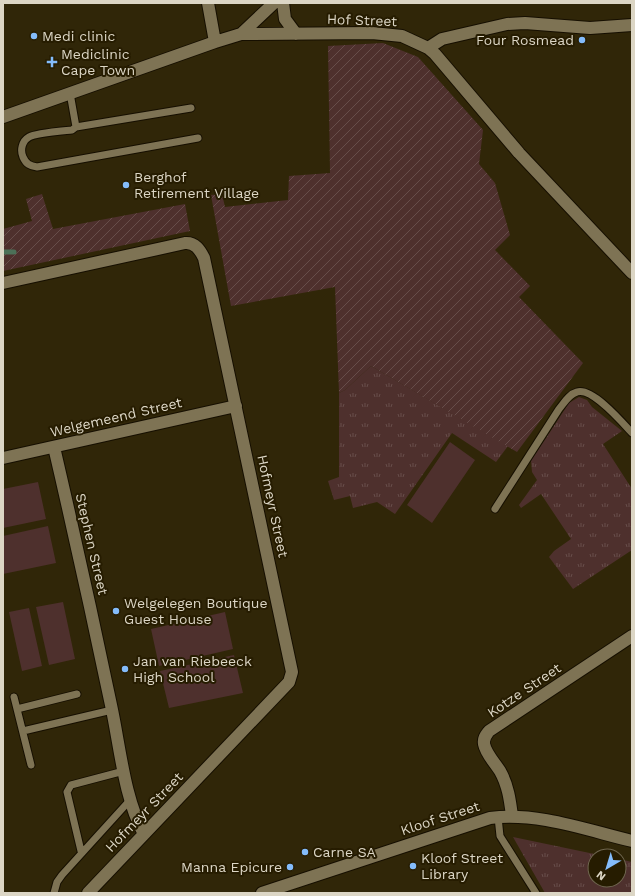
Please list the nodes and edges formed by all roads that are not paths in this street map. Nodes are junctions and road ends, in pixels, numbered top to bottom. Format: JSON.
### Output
{"nodes":[{"id":1,"x":208,"y":3,"type":"edge"},
{"id":2,"x":274,"y":3,"type":"edge"},
{"id":3,"x":283,"y":3,"type":"edge"},
{"id":4,"x":632,"y":24,"type":"edge"},
{"id":5,"x":241,"y":34,"type":"junction"},
{"id":6,"x":296,"y":34,"type":"junction"},
{"id":7,"x":215,"y":42,"type":"junction"},
{"id":8,"x":428,"y":48,"type":"junction"},
{"id":9,"x":70,"y":93,"type":"junction"},
{"id":10,"x":190,"y":108,"type":"dead end"},
{"id":11,"x":3,"y":117,"type":"edge"},
{"id":12,"x":76,"y":127,"type":"junction"},
{"id":13,"x":198,"y":138,"type":"dead end"},
{"id":14,"x":632,"y":273,"type":"edge"},
{"id":15,"x":3,"y":283,"type":"edge"},
{"id":16,"x":236,"y":406,"type":"junction"},
{"id":17,"x":632,"y":433,"type":"edge"},
{"id":18,"x":54,"y":447,"type":"junction"},
{"id":19,"x":3,"y":458,"type":"edge"},
{"id":20,"x":495,"y":509,"type":"dead end"},
{"id":21,"x":632,"y":636,"type":"edge"},
{"id":22,"x":78,"y":694,"type":"dead end"},
{"id":23,"x":14,"y":697,"type":"dead end"},
{"id":24,"x":17,"y":709,"type":"junction"},
{"id":25,"x":112,"y":710,"type":"junction"},
{"id":26,"x":23,"y":731,"type":"junction"},
{"id":27,"x":31,"y":765,"type":"dead end"},
{"id":28,"x":124,"y":771,"type":"junction"},
{"id":29,"x":131,"y":799,"type":"junction"},
{"id":30,"x":512,"y":816,"type":"junction"},
{"id":31,"x":498,"y":817,"type":"junction"},
{"id":32,"x":144,"y":834,"type":"junction"},
{"id":33,"x":632,"y":841,"type":"edge"},
{"id":34,"x":81,"y":851,"type":"junction"},
{"id":35,"x":54,"y":893,"type":"edge"},
{"id":36,"x":88,"y":893,"type":"edge"},
{"id":37,"x":262,"y":893,"type":"edge"},
{"id":38,"x":536,"y":893,"type":"edge"}],
"edges":[{"from":1,"to":7,"type":"street"},
{"from":2,"to":5,"type":"street"},
{"from":3,"to":6,"type":"street"},
{"from":4,"to":8,"type":"street"},
{"from":5,"to":6,"type":"street","name":"Hof Street"},
{"from":5,"to":7,"type":"street","name":"Hof Street"},
{"from":6,"to":8,"type":"street","name":"Hof Street"},
{"from":7,"to":9,"type":"street","name":"Hof Street"},
{"from":8,"to":14,"type":"street","name":"Hof Street"},
{"from":9,"to":11,"type":"street","name":"Hof Street"},
{"from":9,"to":12,"type":"lane"},
{"from":10,"to":12,"type":"lane"},
{"from":12,"to":13,"type":"lane"},
{"from":15,"to":16,"type":"street","name":"Hofmeyr Street"},
{"from":16,"to":18,"type":"street","name":"Welgemeend Street"},
{"from":16,"to":32,"type":"street","name":"Hofmeyr Street"},
{"from":17,"to":20,"type":"lane"},
{"from":18,"to":19,"type":"street","name":"Welgemeend Street"},
{"from":18,"to":25,"type":"street","name":"Stephen Street"},
{"from":21,"to":30,"type":"street","name":"Kotze Street"},
{"from":22,"to":24,"type":"lane"},
{"from":23,"to":24,"type":"lane"},
{"from":24,"to":26,"type":"lane"},
{"from":25,"to":26,"type":"lane"},
{"from":25,"to":28,"type":"street","name":"Stephen Street"},
{"from":26,"to":27,"type":"lane"},
{"from":28,"to":29,"type":"street","name":"Stephen Street"},
{"from":28,"to":34,"type":"lane"},
{"from":29,"to":32,"type":"street","name":"Stephen Street"},
{"from":29,"to":34,"type":"lane"},
{"from":30,"to":31,"type":"street","name":"Kloof Street"},
{"from":30,"to":33,"type":"street","name":"Kloof Street"},
{"from":31,"to":37,"type":"street","name":"Kloof Street"},
{"from":31,"to":38,"type":"lane"},
{"from":32,"to":36,"type":"street","name":"Hofmeyr Street"},
{"from":34,"to":35,"type":"lane"}]}
